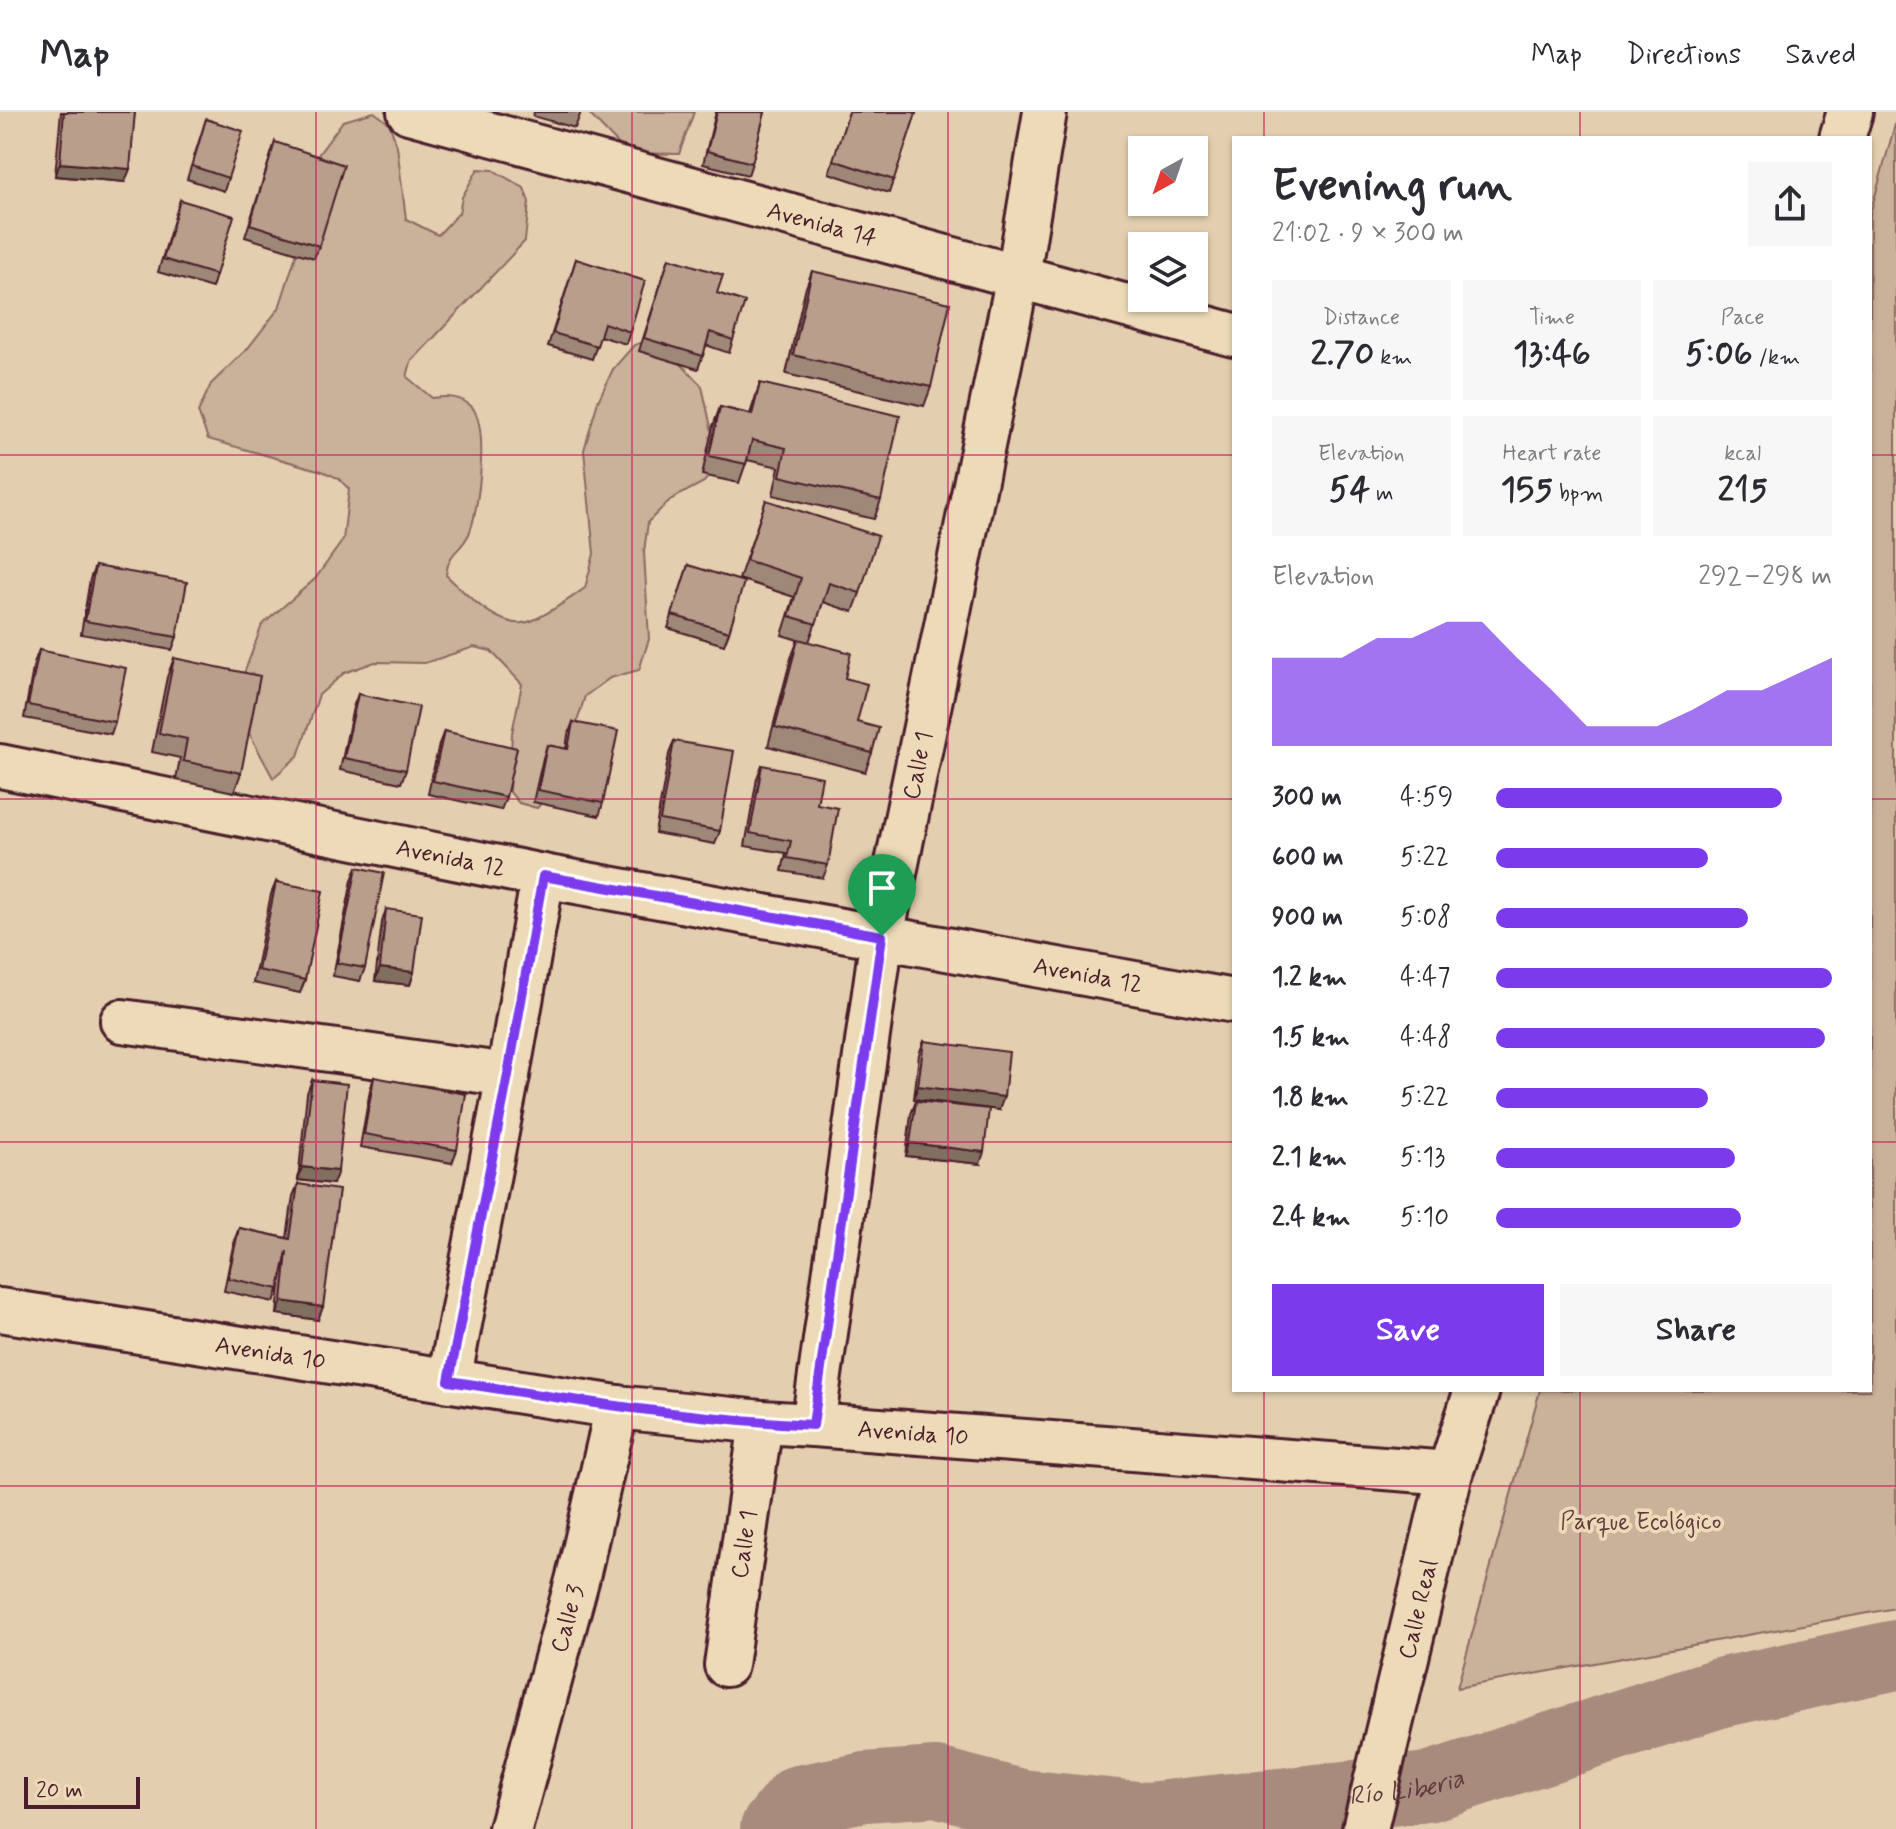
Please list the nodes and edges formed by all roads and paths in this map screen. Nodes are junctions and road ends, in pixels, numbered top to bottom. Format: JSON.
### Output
{"nodes":[{"id":1,"x":409,"y":112,"type":"edge"},
{"id":2,"x":1045,"y":112,"type":"edge"},
{"id":3,"x":1850,"y":112,"type":"edge"},
{"id":4,"x":1843,"y":136,"type":"edge"},
{"id":5,"x":1018,"y":276,"type":"junction"},
{"id":6,"x":1232,"y":334,"type":"edge"},
{"id":7,"x":0,"y":766,"type":"edge"},
{"id":8,"x":543,"y":876,"type":"junction"},
{"id":9,"x":882,"y":936,"type":"junction"},
{"id":10,"x":1232,"y":1001,"type":"edge"},
{"id":11,"x":122,"y":1021,"type":"dead end"},
{"id":12,"x":508,"y":1075,"type":"junction"},
{"id":13,"x":0,"y":1310,"type":"edge"},
{"id":14,"x":449,"y":1381,"type":"junction"},
{"id":15,"x":1476,"y":1392,"type":"edge"},
{"id":16,"x":617,"y":1407,"type":"junction"},
{"id":17,"x":761,"y":1422,"type":"junction"},
{"id":18,"x":813,"y":1425,"type":"junction"},
{"id":19,"x":1450,"y":1473,"type":"junction"},
{"id":20,"x":726,"y":1665,"type":"dead end"},
{"id":21,"x":510,"y":1829,"type":"edge"},
{"id":22,"x":1365,"y":1829,"type":"edge"}],
"edges":[{"from":1,"to":5,"type":"street","name":"Avenida 14"},
{"from":2,"to":5,"type":"street","name":"Calle 1"},
{"from":3,"to":4,"type":"street"},
{"from":5,"to":6,"type":"street","name":"Avenida 14"},
{"from":5,"to":9,"type":"street","name":"Calle 1"},
{"from":7,"to":8,"type":"street","name":"Avenida 12"},
{"from":8,"to":9,"type":"street","name":"Avenida 12"},
{"from":8,"to":12,"type":"street"},
{"from":9,"to":10,"type":"street","name":"Avenida 12"},
{"from":9,"to":18,"type":"street","name":"Calle 1"},
{"from":11,"to":12,"type":"street"},
{"from":12,"to":14,"type":"street"},
{"from":13,"to":14,"type":"street","name":"Avenida 10"},
{"from":14,"to":16,"type":"street","name":"Avenida 10"},
{"from":15,"to":19,"type":"street","name":"Calle Real"},
{"from":16,"to":17,"type":"street","name":"Avenida 10"},
{"from":16,"to":21,"type":"street","name":"Calle 3"},
{"from":17,"to":18,"type":"street","name":"Avenida 10"},
{"from":17,"to":20,"type":"street","name":"Calle 1"},
{"from":18,"to":19,"type":"street","name":"Avenida 10"},
{"from":19,"to":22,"type":"street","name":"Calle Real"}]}
